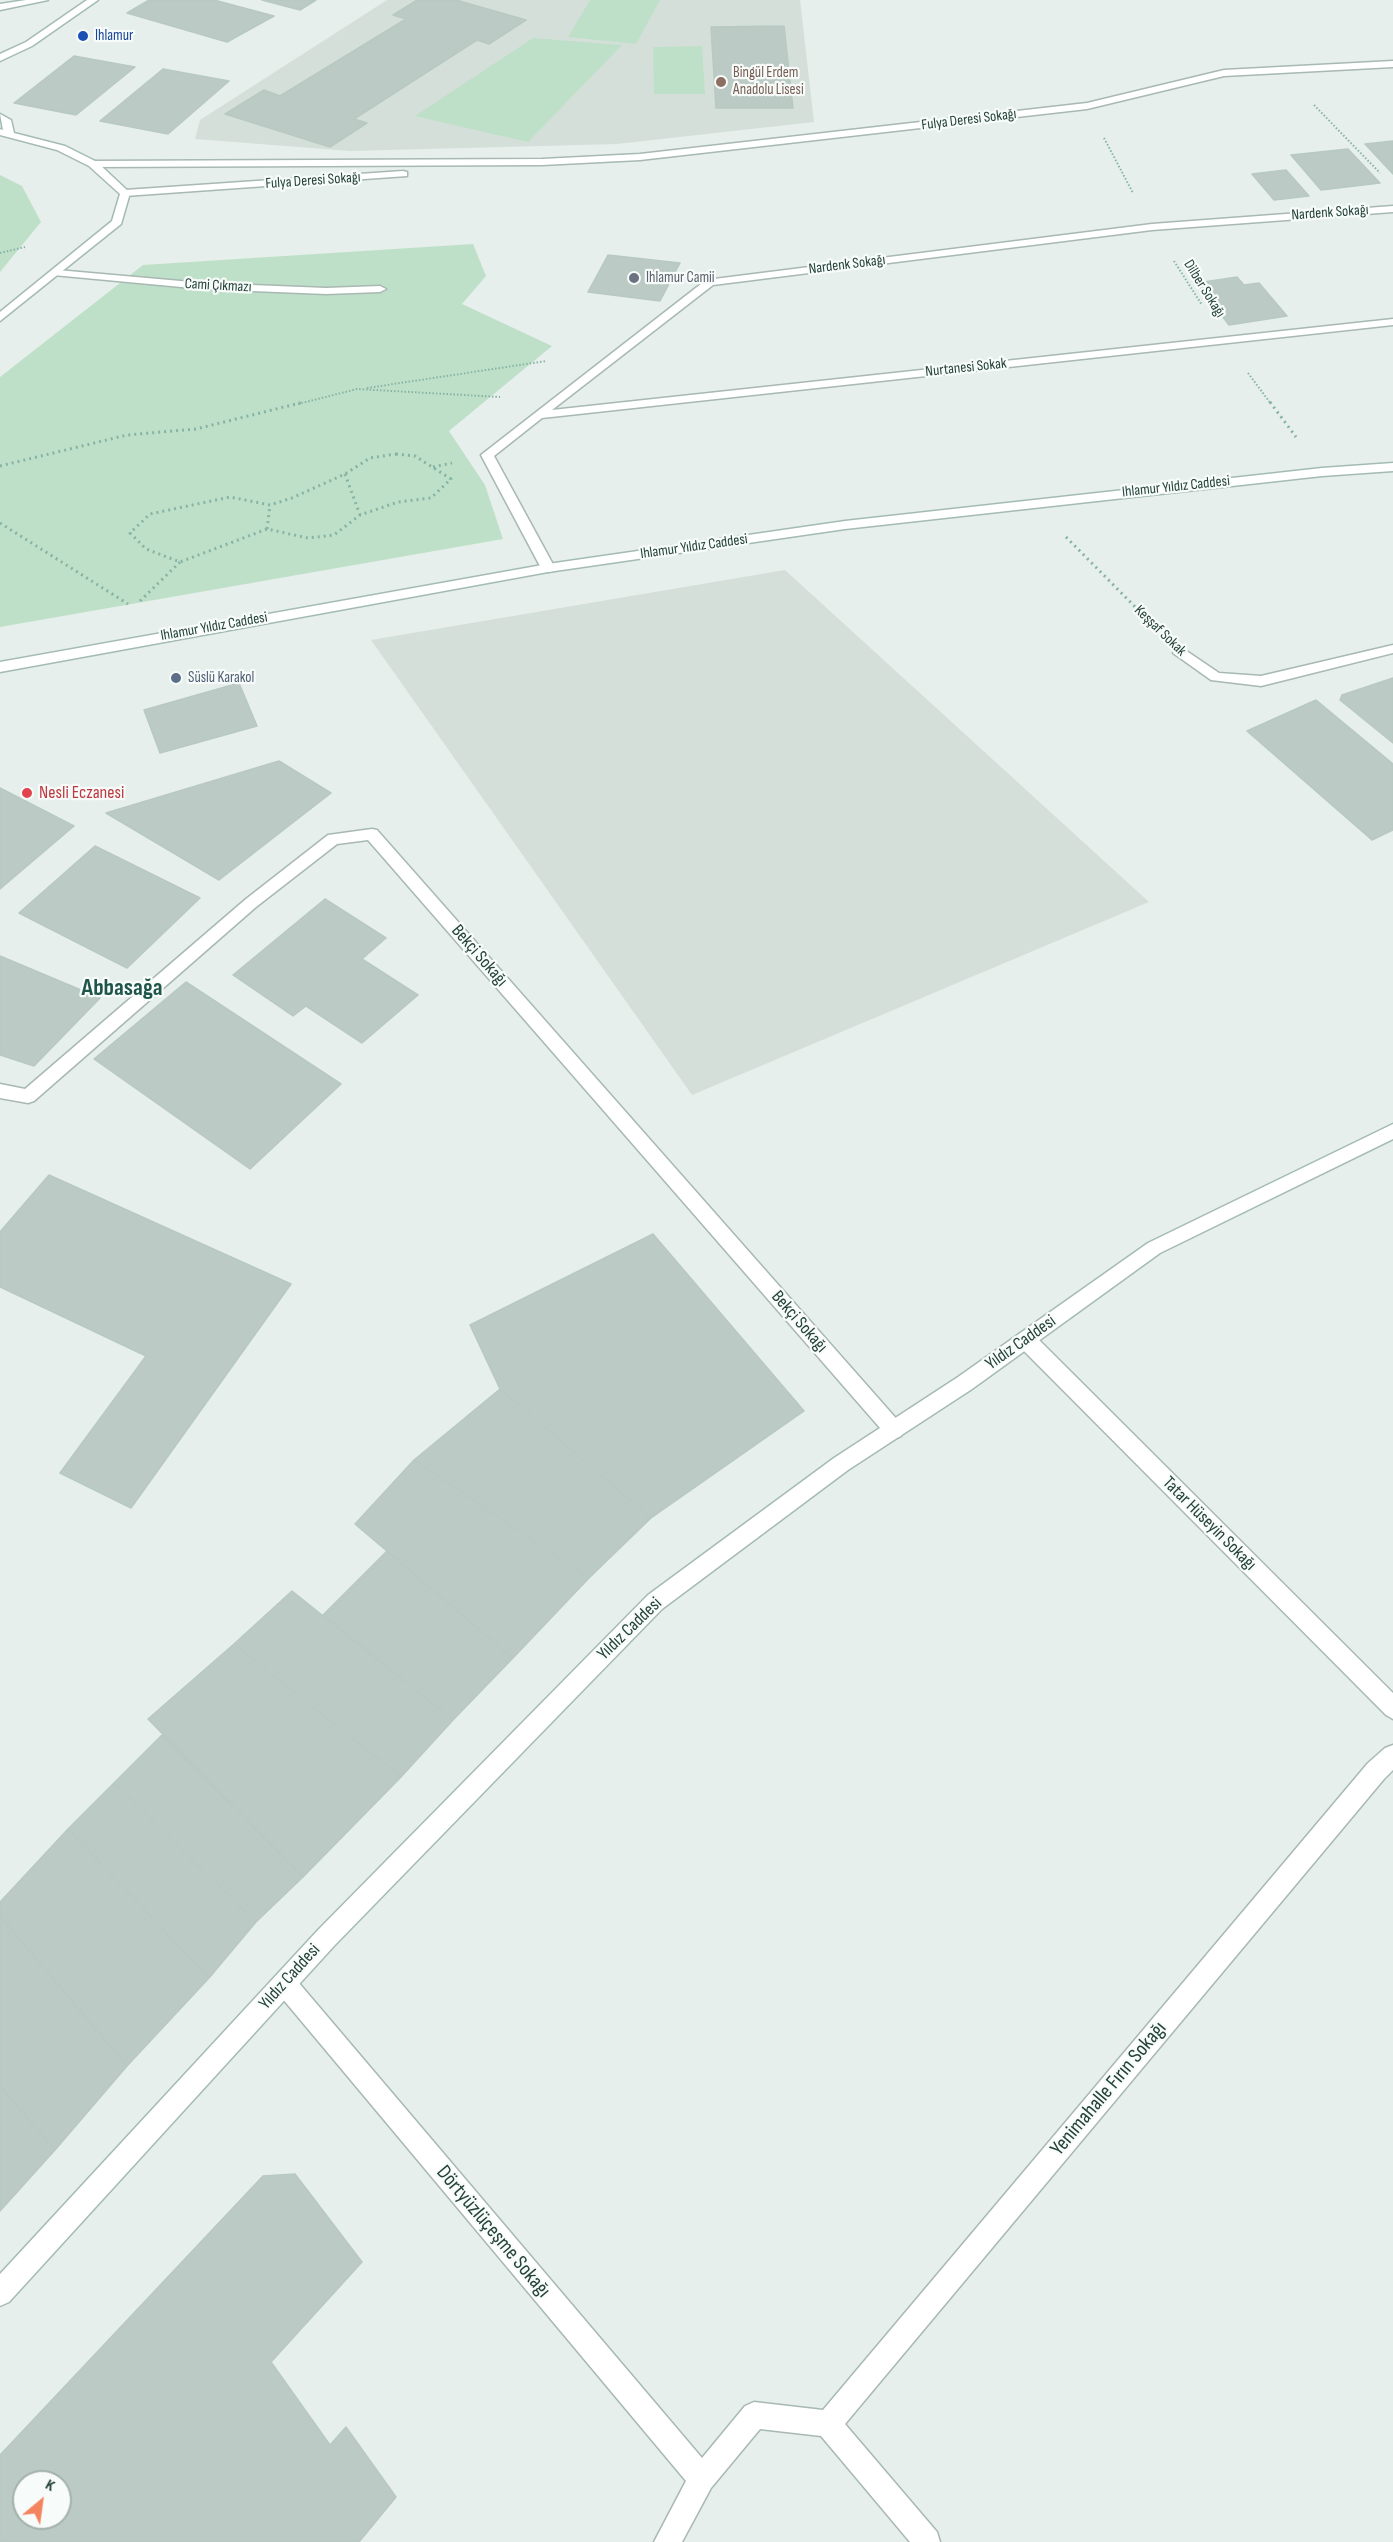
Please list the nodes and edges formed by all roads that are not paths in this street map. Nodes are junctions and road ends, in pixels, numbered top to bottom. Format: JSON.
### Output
{"nodes":[{"id":1,"x":43,"y":0,"type":"edge"},
{"id":2,"x":93,"y":0,"type":"edge"},
{"id":3,"x":0,"y":7,"type":"edge"},
{"id":4,"x":0,"y":58,"type":"edge"},
{"id":5,"x":1393,"y":64,"type":"edge"},
{"id":6,"x":0,"y":117,"type":"edge"},
{"id":7,"x":4,"y":133,"type":"edge"},
{"id":8,"x":542,"y":162,"type":"junction"},
{"id":9,"x":93,"y":164,"type":"junction"},
{"id":10,"x":125,"y":193,"type":"junction"},
{"id":11,"x":1393,"y":209,"type":"edge"},
{"id":12,"x":57,"y":273,"type":"junction"},
{"id":13,"x":380,"y":289,"type":"dead end"},
{"id":14,"x":0,"y":318,"type":"edge"},
{"id":15,"x":1393,"y":322,"type":"edge"},
{"id":16,"x":538,"y":415,"type":"junction"},
{"id":17,"x":1393,"y":467,"type":"edge"},
{"id":18,"x":548,"y":568,"type":"junction"},
{"id":19,"x":1393,"y":649,"type":"edge"},
{"id":20,"x":1180,"y":653,"type":"road end"},
{"id":21,"x":0,"y":667,"type":"edge"},
{"id":22,"x":0,"y":1091,"type":"edge"},
{"id":23,"x":1391,"y":1135,"type":"edge"},
{"id":24,"x":1026,"y":1340,"type":"junction"},
{"id":25,"x":894,"y":1430,"type":"junction"},
{"id":26,"x":1393,"y":1708,"type":"edge"},
{"id":27,"x":1393,"y":1756,"type":"edge"},
{"id":28,"x":285,"y":1984,"type":"junction"},
{"id":29,"x":0,"y":2294,"type":"edge"},
{"id":30,"x":828,"y":2424,"type":"junction"},
{"id":31,"x":702,"y":2479,"type":"junction"},
{"id":32,"x":667,"y":2542,"type":"edge"},
{"id":33,"x":927,"y":2542,"type":"edge"}],
"edges":[{"from":1,"to":3,"type":"street"},
{"from":2,"to":4,"type":"street"},
{"from":5,"to":8,"type":"street","name":"Fulya Deresi Sokağı"},
{"from":6,"to":7,"type":"street"},
{"from":7,"to":9,"type":"street","name":"Fulya Deresi Sokağı"},
{"from":8,"to":9,"type":"street","name":"Fulya Deresi Sokağı"},
{"from":8,"to":10,"type":"street","name":"Fulya Deresi Sokağı"},
{"from":9,"to":10,"type":"street","name":"Fulya Deresi Sokağı"},
{"from":10,"to":12,"type":"street"},
{"from":11,"to":16,"type":"street","name":"Nardenk Sokağı"},
{"from":12,"to":13,"type":"street","name":"Cami Çıkmazı"},
{"from":12,"to":14,"type":"street"},
{"from":15,"to":16,"type":"street","name":"Nurtanesi Sokak"},
{"from":16,"to":18,"type":"street","name":"Nardenk Sokağı"},
{"from":17,"to":18,"type":"street","name":"Ihlamur Yıldız Caddesi"},
{"from":18,"to":21,"type":"street","name":"Ihlamur Yıldız Caddesi"},
{"from":19,"to":20,"type":"street","name":"Keşşaf Sokak"},
{"from":22,"to":25,"type":"street","name":"Bekçi Sokağı"},
{"from":23,"to":24,"type":"street","name":"Yıldız Caddesi"},
{"from":24,"to":25,"type":"street","name":"Yıldız Caddesi"},
{"from":24,"to":26,"type":"street","name":"Tatar Hüseyin Sokağı"},
{"from":25,"to":28,"type":"street","name":"Yıldız Caddesi"},
{"from":27,"to":30,"type":"street","name":"Yenimahalle Fırın Sokağı"},
{"from":28,"to":29,"type":"street","name":"Yıldız Caddesi"},
{"from":28,"to":31,"type":"street","name":"Dörtyüzlüçeşme Sokağı"},
{"from":30,"to":31,"type":"street"},
{"from":30,"to":33,"type":"street"},
{"from":31,"to":32,"type":"street"}]}
